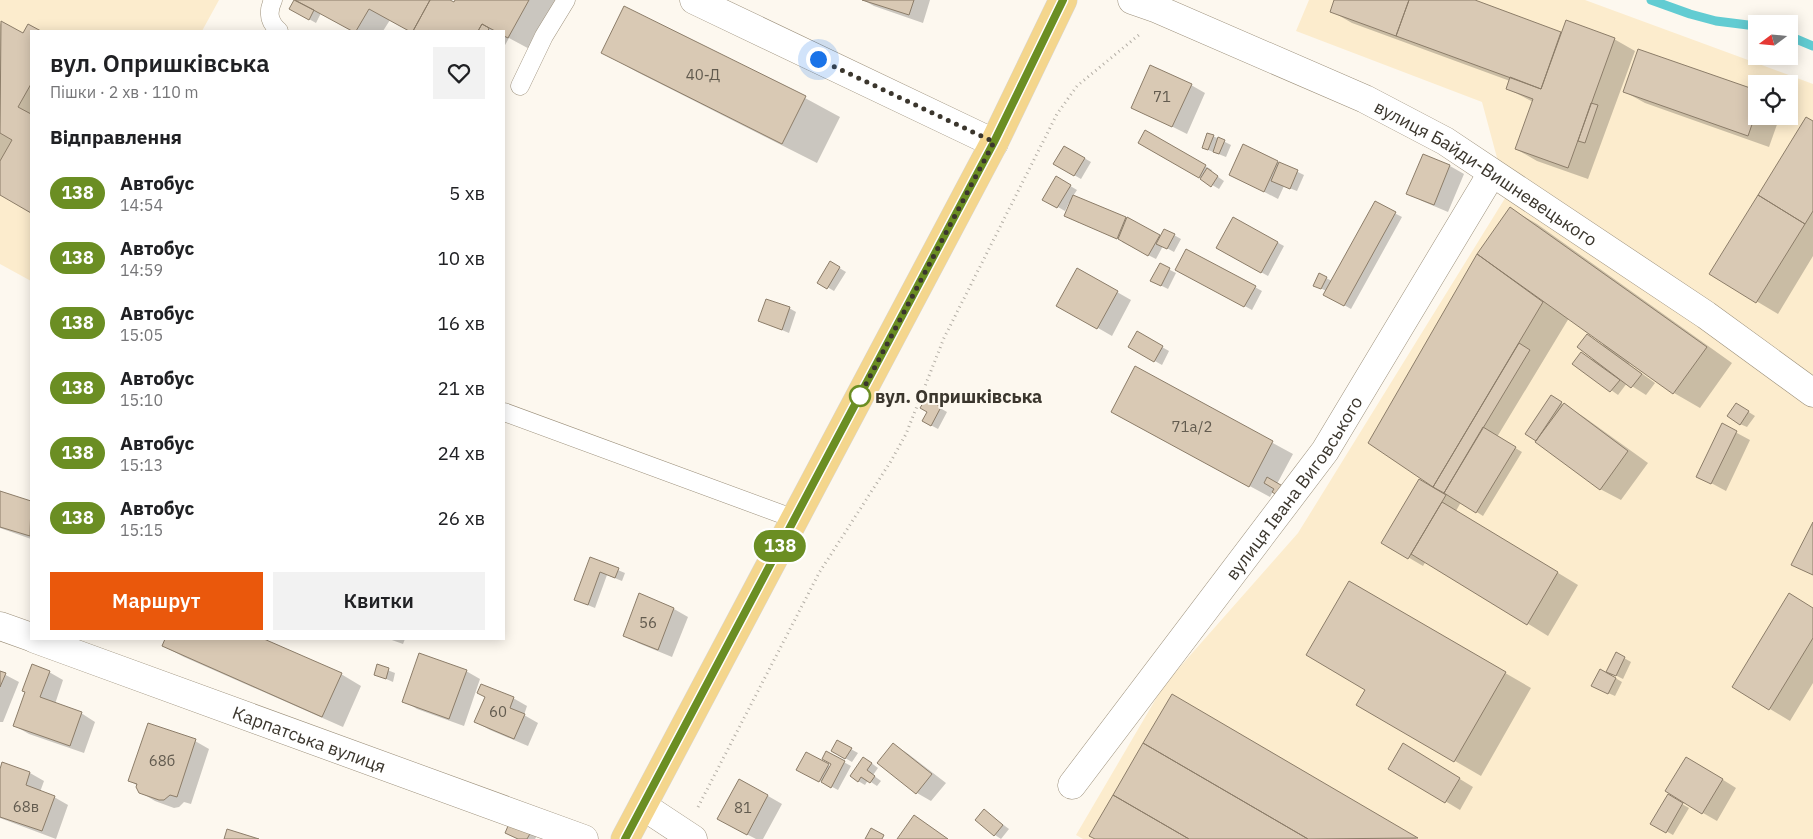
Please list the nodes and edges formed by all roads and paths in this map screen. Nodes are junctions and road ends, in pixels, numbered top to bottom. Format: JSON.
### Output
{"nodes":[{"id":1,"x":273,"y":0,"type":"edge"},
{"id":2,"x":566,"y":0,"type":"edge"},
{"id":3,"x":694,"y":0,"type":"edge"},
{"id":4,"x":1063,"y":0,"type":"edge"},
{"id":5,"x":1143,"y":4,"type":"edge"},
{"id":6,"x":278,"y":30,"type":"edge"},
{"id":7,"x":520,"y":86,"type":"dead end"},
{"id":8,"x":994,"y":142,"type":"junction"},
{"id":9,"x":1492,"y":173,"type":"junction"},
{"id":10,"x":1813,"y":393,"type":"edge"},
{"id":11,"x":505,"y":412,"type":"edge"},
{"id":12,"x":794,"y":519,"type":"junction"},
{"id":13,"x":0,"y":626,"type":"edge"},
{"id":14,"x":30,"y":637,"type":"edge"},
{"id":15,"x":38,"y":640,"type":"edge"},
{"id":16,"x":1072,"y":786,"type":"dead end"},
{"id":17,"x":643,"y":806,"type":"junction"},
{"id":18,"x":689,"y":836,"type":"edge"},
{"id":19,"x":584,"y":839,"type":"edge"},
{"id":20,"x":625,"y":839,"type":"edge"}],
"edges":[{"from":1,"to":6,"type":"lane"},
{"from":2,"to":7,"type":"lane"},
{"from":3,"to":8,"type":"street"},
{"from":4,"to":8,"type":"main road"},
{"from":5,"to":9,"type":"street","name":"вулиця Байди-Вишневецького"},
{"from":5,"to":18,"type":"path"},
{"from":8,"to":12,"type":"main road"},
{"from":9,"to":10,"type":"street","name":"вулиця Байди-Вишневецького"},
{"from":9,"to":16,"type":"street","name":"вулиця Івана Виговського"},
{"from":11,"to":12,"type":"lane"},
{"from":12,"to":17,"type":"main road"},
{"from":13,"to":14,"type":"street"},
{"from":15,"to":19,"type":"street"},
{"from":17,"to":18,"type":"street"},
{"from":17,"to":20,"type":"main road"}]}
